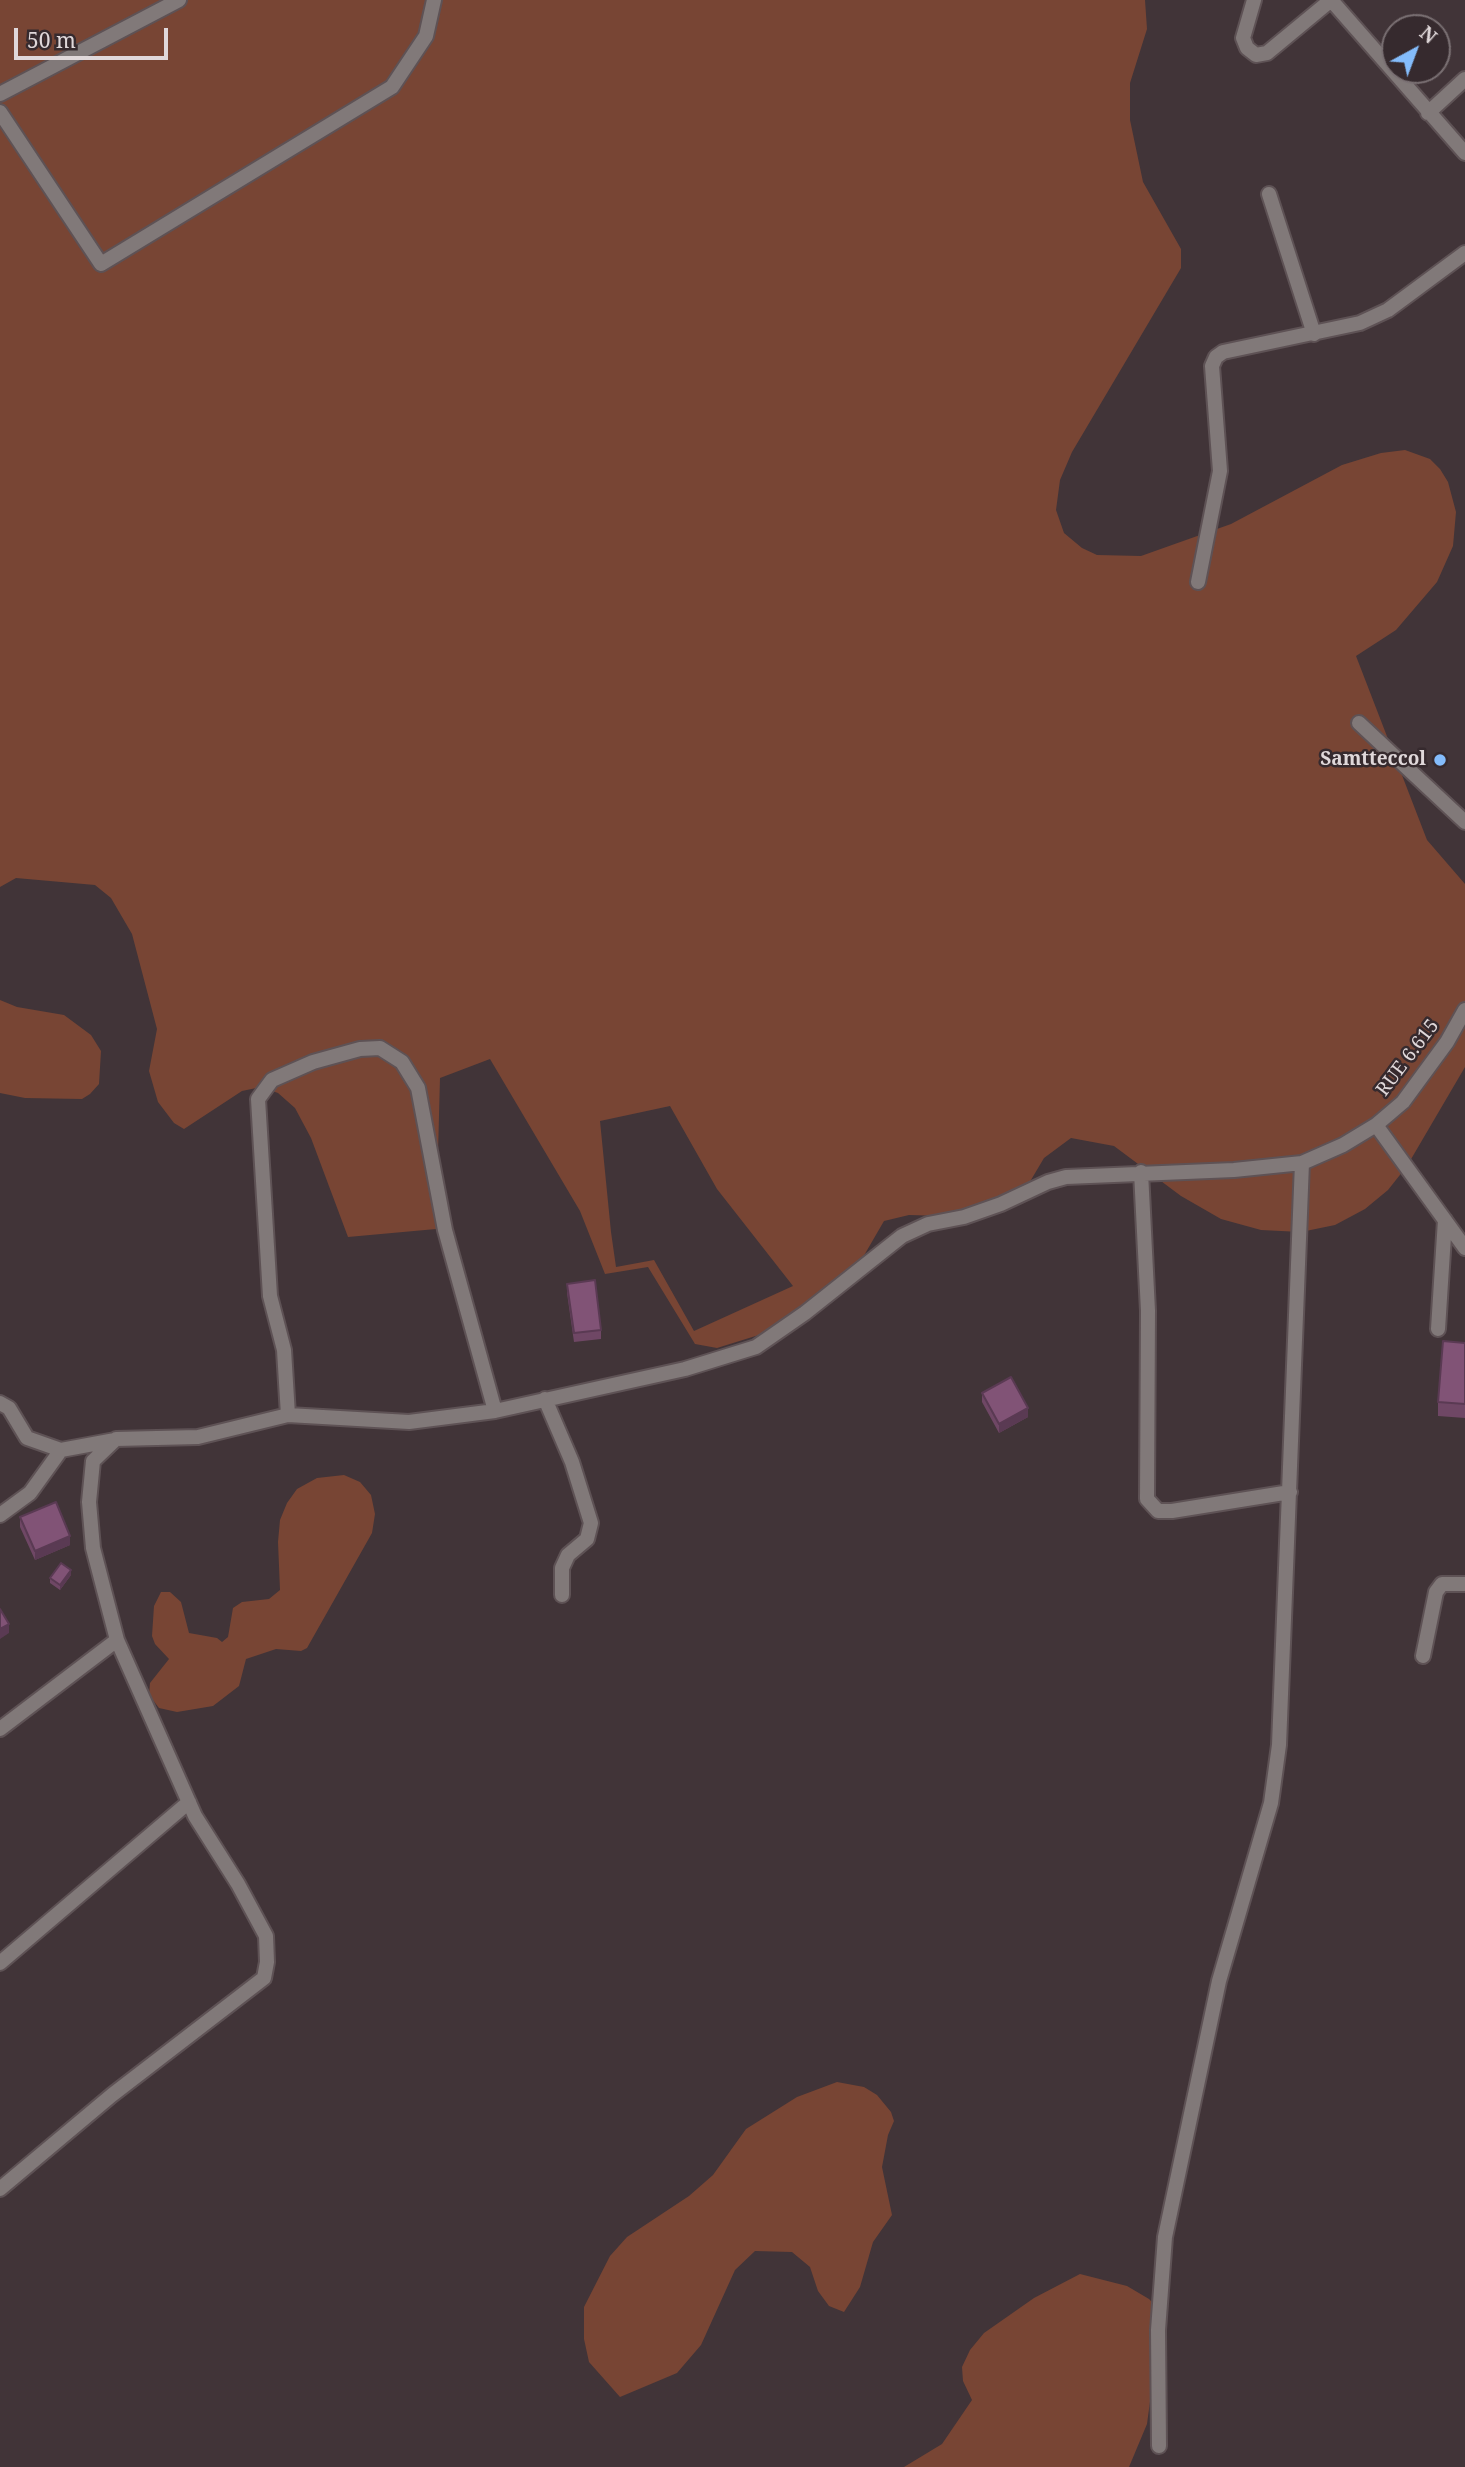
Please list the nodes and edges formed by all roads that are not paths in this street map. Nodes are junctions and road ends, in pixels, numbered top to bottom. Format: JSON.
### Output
{"nodes":[{"id":1,"x":179,"y":0,"type":"edge"},
{"id":2,"x":434,"y":0,"type":"edge"},
{"id":3,"x":1254,"y":0,"type":"edge"},
{"id":4,"x":1331,"y":0,"type":"edge"},
{"id":5,"x":1465,"y":79,"type":"edge"},
{"id":6,"x":0,"y":94,"type":"edge"},
{"id":7,"x":0,"y":111,"type":"edge"},
{"id":8,"x":1428,"y":113,"type":"junction"},
{"id":9,"x":1465,"y":153,"type":"edge"},
{"id":10,"x":1269,"y":194,"type":"dead end"},
{"id":11,"x":1465,"y":253,"type":"edge"},
{"id":12,"x":1314,"y":334,"type":"junction"},
{"id":13,"x":1198,"y":582,"type":"dead end"},
{"id":14,"x":1359,"y":723,"type":"dead end"},
{"id":15,"x":1465,"y":822,"type":"edge"},
{"id":16,"x":1465,"y":1010,"type":"edge"},
{"id":17,"x":1376,"y":1125,"type":"junction"},
{"id":18,"x":1302,"y":1163,"type":"junction"},
{"id":19,"x":1141,"y":1172,"type":"junction"},
{"id":20,"x":1445,"y":1220,"type":"junction"},
{"id":21,"x":1465,"y":1248,"type":"edge"},
{"id":22,"x":1438,"y":1329,"type":"dead end"},
{"id":23,"x":545,"y":1399,"type":"junction"},
{"id":24,"x":0,"y":1403,"type":"edge"},
{"id":25,"x":495,"y":1411,"type":"junction"},
{"id":26,"x":288,"y":1415,"type":"junction"},
{"id":27,"x":116,"y":1439,"type":"junction"},
{"id":28,"x":61,"y":1450,"type":"junction"},
{"id":29,"x":1290,"y":1492,"type":"junction"},
{"id":30,"x":0,"y":1515,"type":"edge"},
{"id":31,"x":1465,"y":1584,"type":"edge"},
{"id":32,"x":562,"y":1595,"type":"dead end"},
{"id":33,"x":117,"y":1640,"type":"junction"},
{"id":34,"x":1423,"y":1656,"type":"dead end"},
{"id":35,"x":0,"y":1729,"type":"edge"},
{"id":36,"x":188,"y":1802,"type":"junction"},
{"id":37,"x":0,"y":1963,"type":"edge"},
{"id":38,"x":0,"y":2189,"type":"edge"},
{"id":39,"x":1159,"y":2446,"type":"dead end"}],
"edges":[{"from":1,"to":6,"type":"street"},
{"from":2,"to":7,"type":"street"},
{"from":3,"to":4,"type":"street"},
{"from":4,"to":8,"type":"street"},
{"from":5,"to":8,"type":"street"},
{"from":8,"to":9,"type":"street"},
{"from":10,"to":12,"type":"street"},
{"from":11,"to":12,"type":"street"},
{"from":12,"to":13,"type":"street"},
{"from":14,"to":15,"type":"street"},
{"from":16,"to":17,"type":"street","name":"RUE 6.615"},
{"from":17,"to":18,"type":"street","name":"RUE 6.615"},
{"from":17,"to":20,"type":"street"},
{"from":18,"to":19,"type":"street","name":"RUE 6.615"},
{"from":18,"to":29,"type":"street"},
{"from":19,"to":23,"type":"street","name":"RUE 6.615"},
{"from":19,"to":29,"type":"street"},
{"from":20,"to":21,"type":"street"},
{"from":20,"to":22,"type":"street"},
{"from":23,"to":25,"type":"street","name":"RUE 6.615"},
{"from":23,"to":32,"type":"street"},
{"from":24,"to":28,"type":"street"},
{"from":25,"to":26,"type":"street","name":"RUE 6.615"},
{"from":25,"to":26,"type":"street"},
{"from":26,"to":27,"type":"street","name":"RUE 6.615"},
{"from":27,"to":28,"type":"street","name":"RUE 6.615"},
{"from":27,"to":33,"type":"street"},
{"from":28,"to":30,"type":"street"},
{"from":29,"to":39,"type":"street"},
{"from":31,"to":34,"type":"street"},
{"from":33,"to":35,"type":"street"},
{"from":33,"to":36,"type":"street"},
{"from":36,"to":37,"type":"street"},
{"from":36,"to":38,"type":"street"}]}
